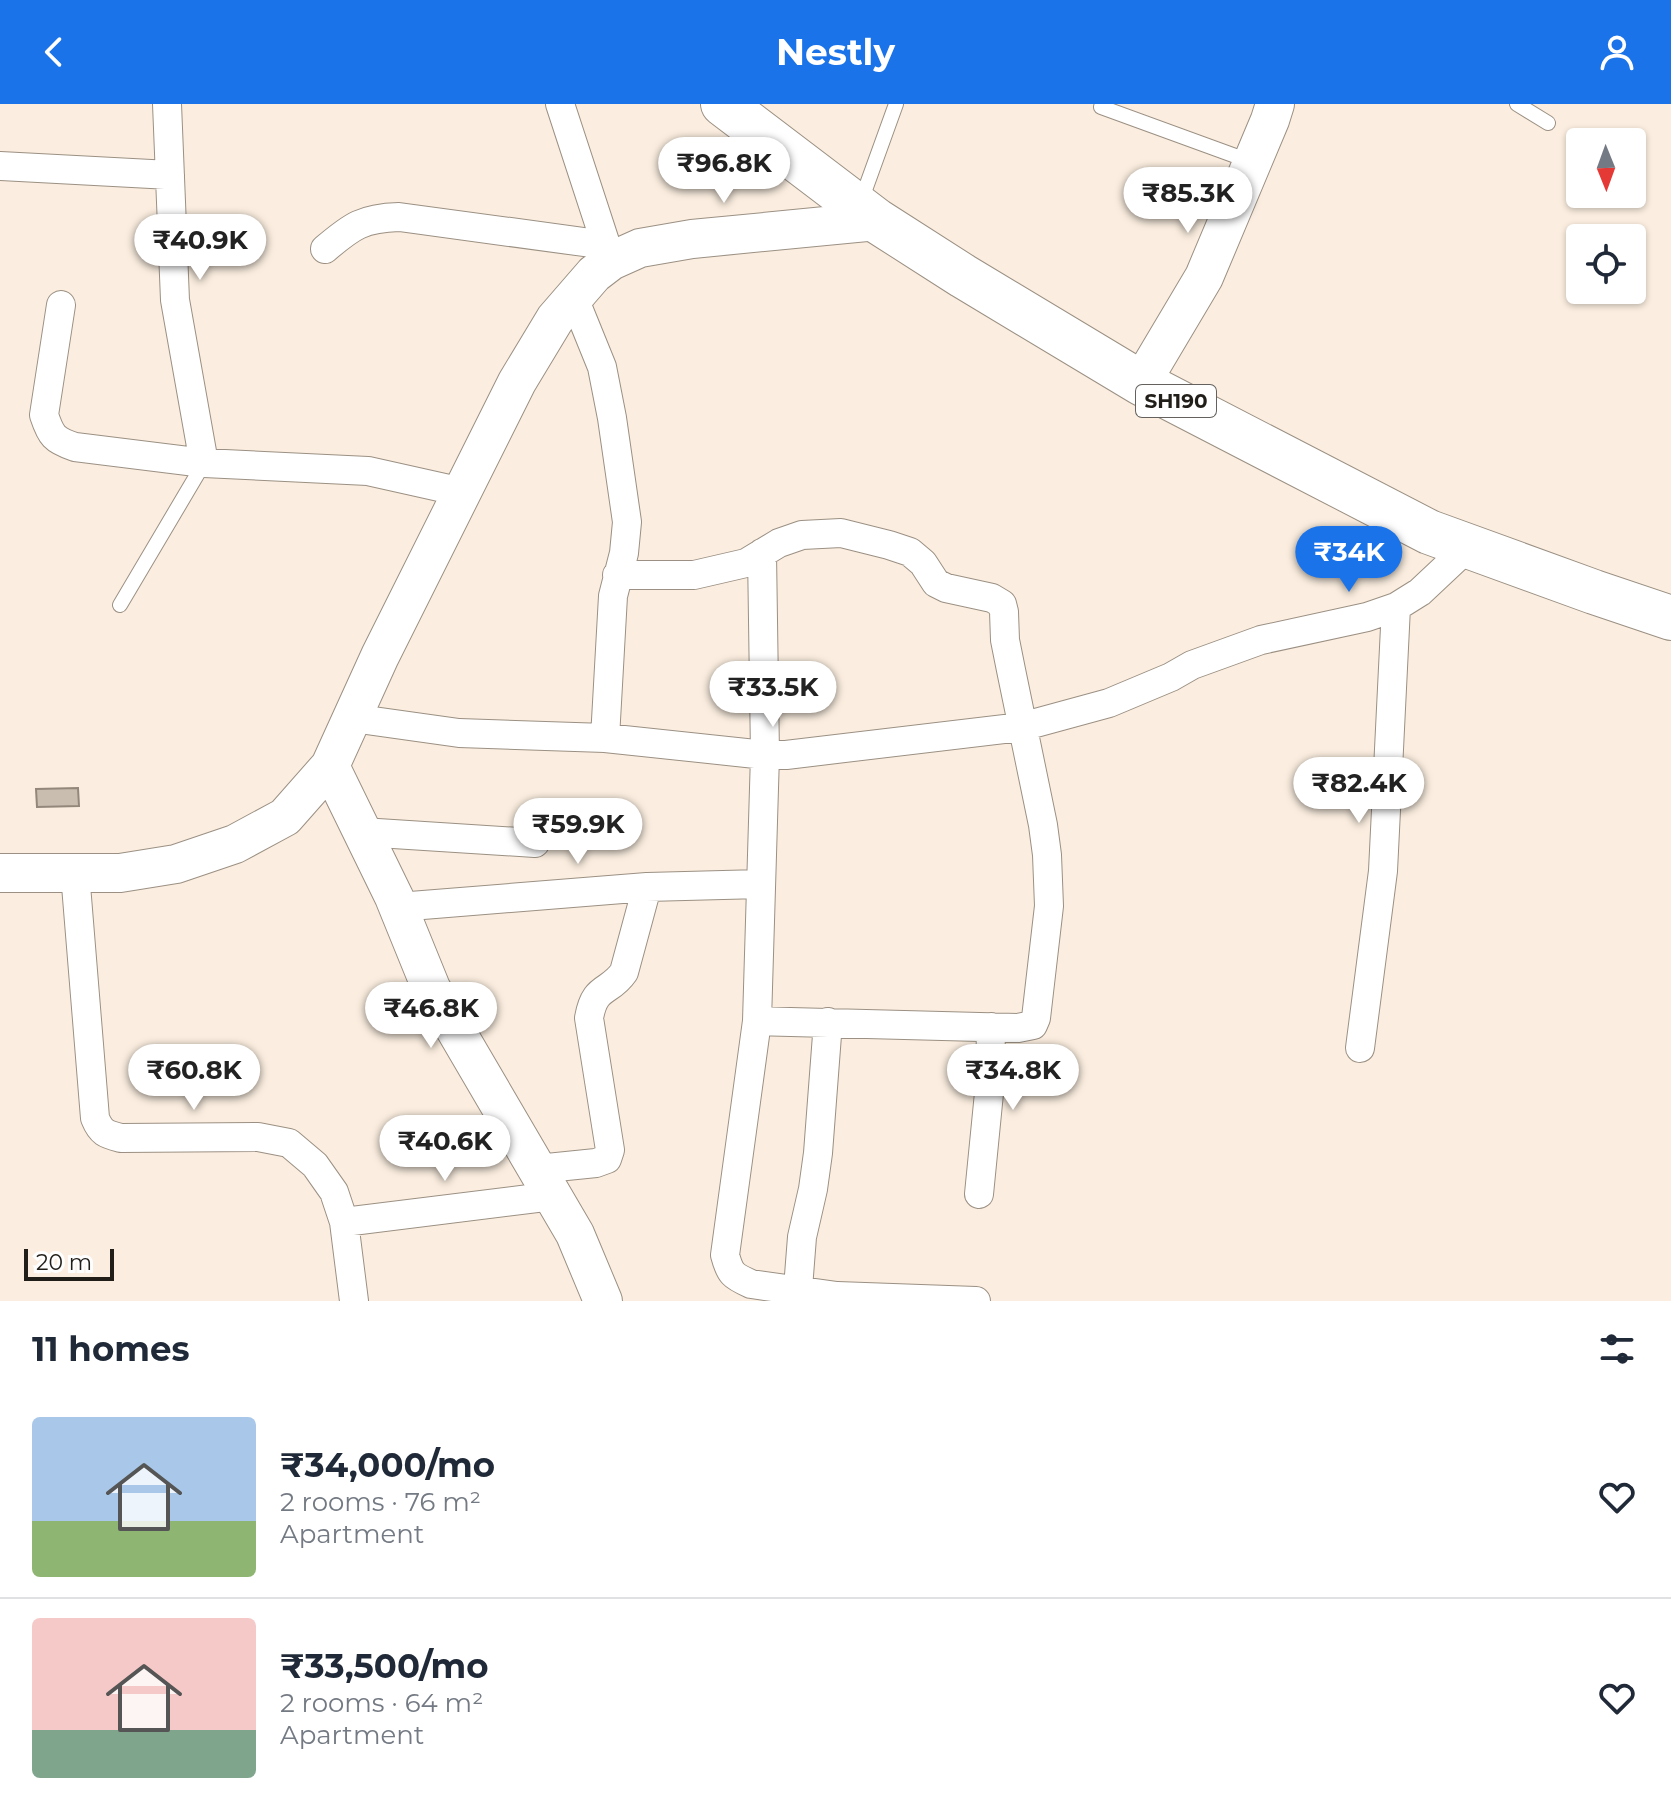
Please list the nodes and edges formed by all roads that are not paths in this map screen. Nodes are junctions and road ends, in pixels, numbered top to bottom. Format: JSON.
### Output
{"nodes":[{"id":1,"x":167,"y":104,"type":"edge"},
{"id":2,"x":560,"y":104,"type":"edge"},
{"id":3,"x":723,"y":104,"type":"edge"},
{"id":4,"x":896,"y":104,"type":"edge"},
{"id":5,"x":1275,"y":104,"type":"edge"},
{"id":6,"x":1517,"y":104,"type":"edge"},
{"id":7,"x":1101,"y":107,"type":"dead end"},
{"id":8,"x":1548,"y":123,"type":"dead end"},
{"id":9,"x":1252,"y":162,"type":"junction"},
{"id":10,"x":0,"y":166,"type":"edge"},
{"id":11,"x":170,"y":175,"type":"junction"},
{"id":12,"x":868,"y":214,"type":"junction"},
{"id":13,"x":325,"y":249,"type":"dead end"},
{"id":14,"x":609,"y":253,"type":"junction"},
{"id":15,"x":574,"y":298,"type":"junction"},
{"id":16,"x":61,"y":305,"type":"dead end"},
{"id":17,"x":1141,"y":383,"type":"junction"},
{"id":18,"x":204,"y":463,"type":"junction"},
{"id":19,"x":462,"y":492,"type":"junction"},
{"id":20,"x":1469,"y":546,"type":"junction"},
{"id":21,"x":762,"y":553,"type":"junction"},
{"id":22,"x":617,"y":575,"type":"junction"},
{"id":23,"x":120,"y":605,"type":"dead end"},
{"id":24,"x":1396,"y":607,"type":"junction"},
{"id":25,"x":1671,"y":618,"type":"edge"},
{"id":26,"x":352,"y":718,"type":"junction"},
{"id":27,"x":1021,"y":727,"type":"junction"},
{"id":28,"x":605,"y":738,"type":"junction"},
{"id":29,"x":765,"y":755,"type":"junction"},
{"id":30,"x":330,"y":766,"type":"junction"},
{"id":31,"x":362,"y":832,"type":"junction"},
{"id":32,"x":535,"y":843,"type":"dead end"},
{"id":33,"x":0,"y":873,"type":"edge"},
{"id":34,"x":75,"y":873,"type":"junction"},
{"id":35,"x":761,"y":884,"type":"junction"},
{"id":36,"x":647,"y":887,"type":"junction"},
{"id":37,"x":398,"y":907,"type":"junction"},
{"id":38,"x":757,"y":1021,"type":"junction"},
{"id":39,"x":828,"y":1022,"type":"junction"},
{"id":40,"x":991,"y":1027,"type":"junction"},
{"id":41,"x":1360,"y":1048,"type":"dead end"},
{"id":42,"x":545,"y":1183,"type":"junction"},
{"id":43,"x":979,"y":1194,"type":"dead end"},
{"id":44,"x":344,"y":1222,"type":"junction"},
{"id":45,"x":798,"y":1296,"type":"edge"},
{"id":46,"x":354,"y":1301,"type":"edge"},
{"id":47,"x":603,"y":1301,"type":"edge"},
{"id":48,"x":976,"y":1301,"type":"edge"}],
"edges":[{"from":1,"to":11,"type":"street"},
{"from":2,"to":14,"type":"street"},
{"from":3,"to":12,"type":"main road","number":"SH190"},
{"from":4,"to":12,"type":"lane"},
{"from":5,"to":9,"type":"main road"},
{"from":6,"to":8,"type":"lane"},
{"from":7,"to":9,"type":"lane"},
{"from":9,"to":17,"type":"main road"},
{"from":10,"to":11,"type":"street"},
{"from":11,"to":18,"type":"street"},
{"from":12,"to":14,"type":"main road"},
{"from":12,"to":17,"type":"main road","number":"SH190"},
{"from":13,"to":14,"type":"street"},
{"from":14,"to":15,"type":"main road"},
{"from":15,"to":19,"type":"main road"},
{"from":15,"to":22,"type":"street"},
{"from":16,"to":18,"type":"street"},
{"from":17,"to":20,"type":"main road","number":"SH190"},
{"from":18,"to":19,"type":"street"},
{"from":18,"to":23,"type":"lane"},
{"from":19,"to":26,"type":"main road"},
{"from":20,"to":24,"type":"street"},
{"from":20,"to":25,"type":"main road","number":"SH190"},
{"from":21,"to":22,"type":"street"},
{"from":21,"to":27,"type":"street"},
{"from":21,"to":29,"type":"street"},
{"from":22,"to":28,"type":"street"},
{"from":24,"to":27,"type":"street"},
{"from":24,"to":41,"type":"street"},
{"from":26,"to":28,"type":"street"},
{"from":26,"to":30,"type":"main road"},
{"from":27,"to":29,"type":"street"},
{"from":27,"to":40,"type":"street"},
{"from":28,"to":29,"type":"street"},
{"from":29,"to":35,"type":"street"},
{"from":30,"to":31,"type":"main road"},
{"from":30,"to":34,"type":"main road"},
{"from":31,"to":32,"type":"street"},
{"from":31,"to":37,"type":"main road"},
{"from":33,"to":34,"type":"main road"},
{"from":34,"to":44,"type":"street"},
{"from":35,"to":36,"type":"street"},
{"from":35,"to":38,"type":"street"},
{"from":36,"to":37,"type":"street"},
{"from":36,"to":42,"type":"street"},
{"from":37,"to":42,"type":"main road"},
{"from":38,"to":39,"type":"street"},
{"from":38,"to":45,"type":"street"},
{"from":39,"to":40,"type":"street"},
{"from":39,"to":45,"type":"street"},
{"from":40,"to":43,"type":"street"},
{"from":42,"to":44,"type":"street"},
{"from":42,"to":47,"type":"main road"},
{"from":44,"to":46,"type":"street"},
{"from":45,"to":48,"type":"street"}]}
